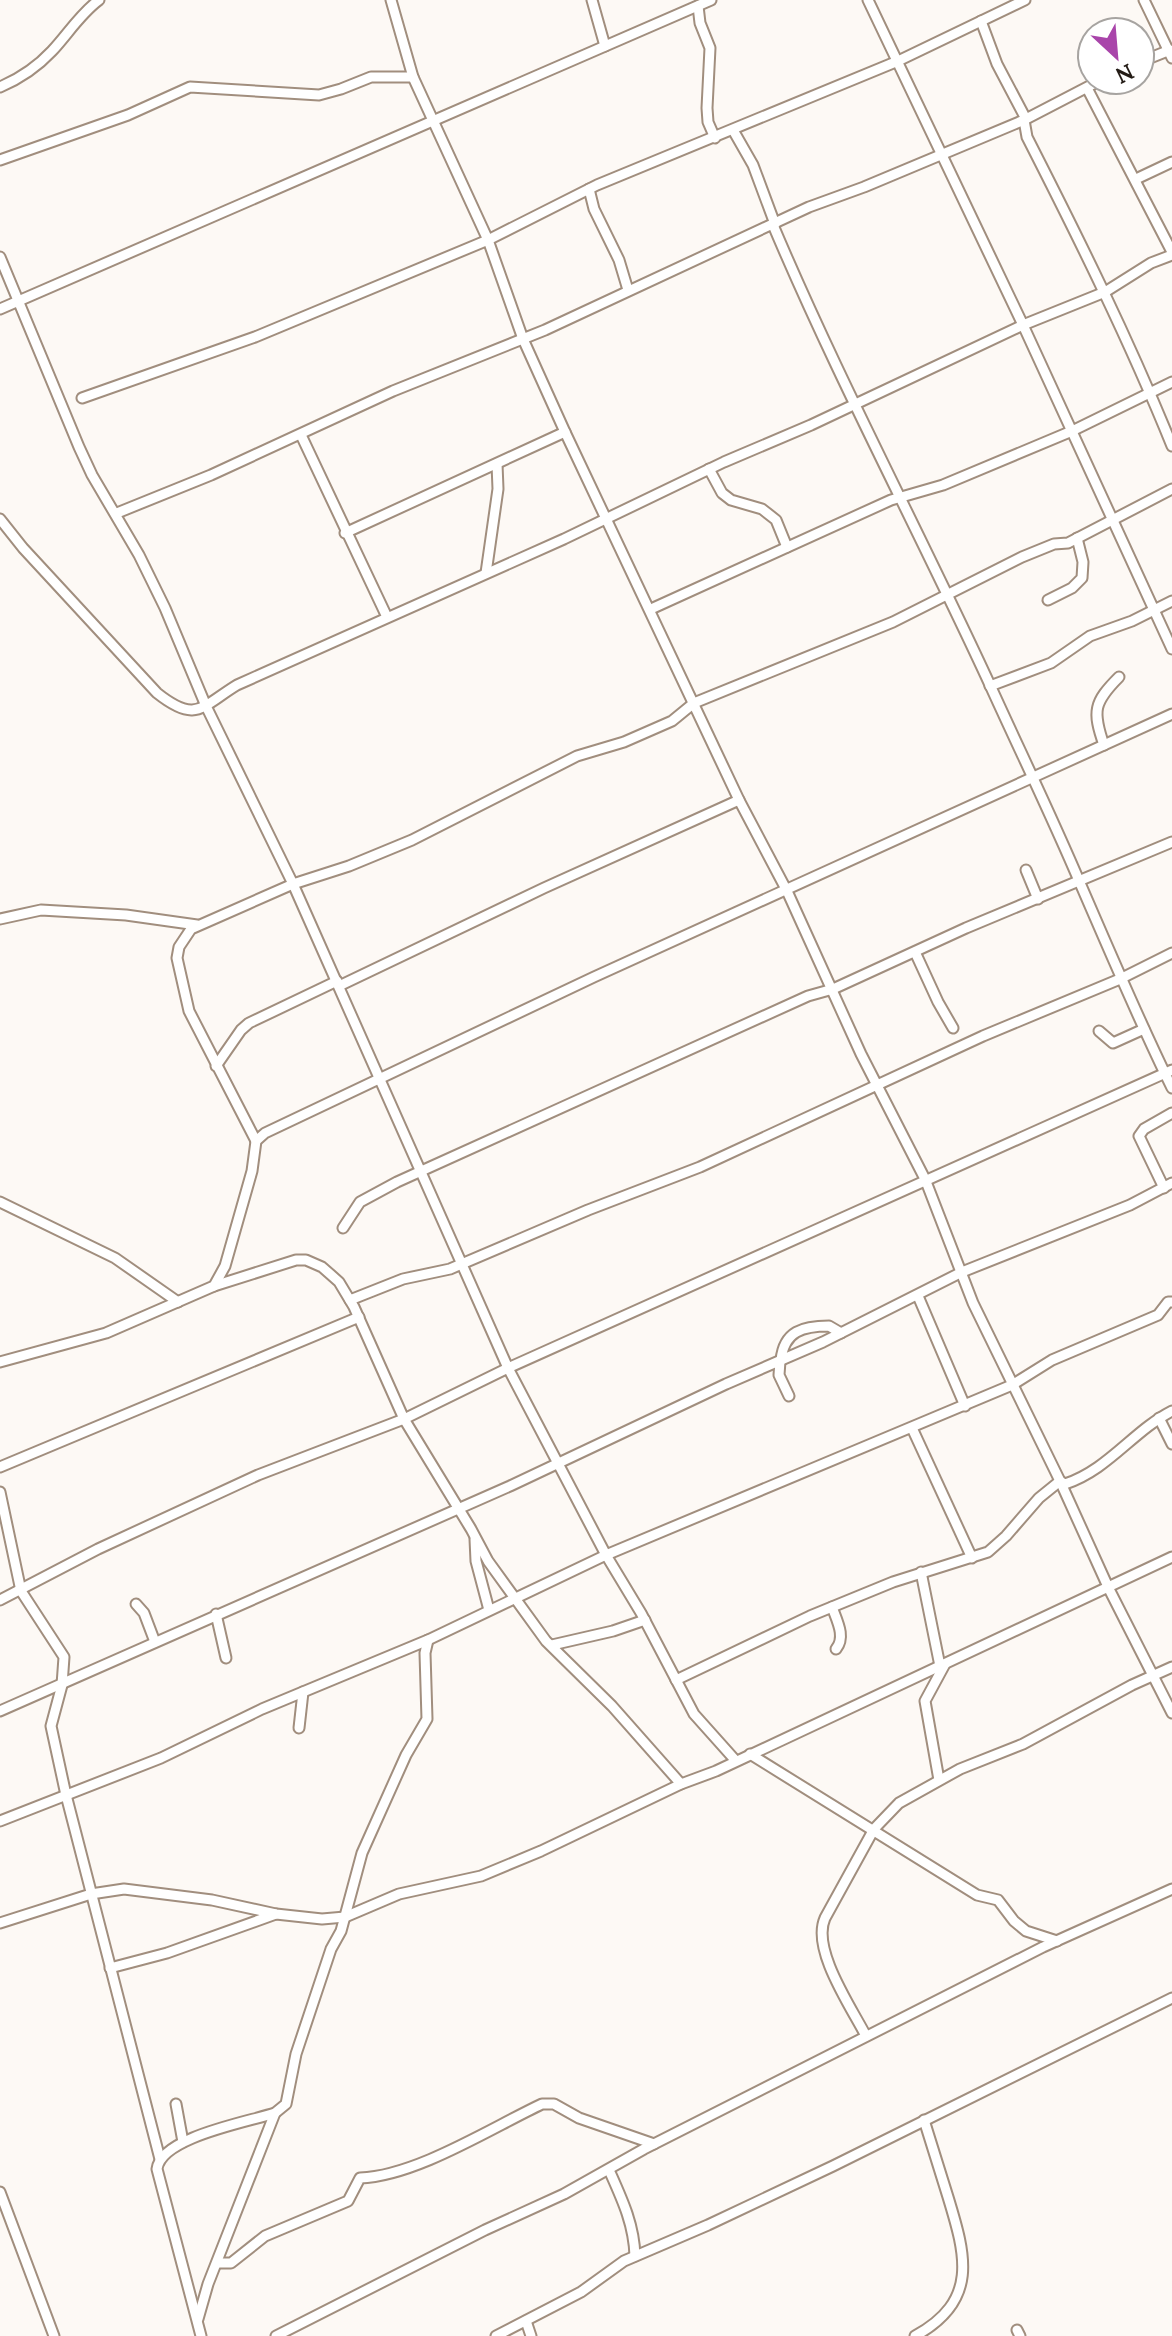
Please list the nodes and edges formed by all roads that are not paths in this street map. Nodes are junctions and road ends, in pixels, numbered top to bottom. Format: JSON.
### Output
{"nodes":[{"id":1,"x":99,"y":0,"type":"edge"},
{"id":2,"x":391,"y":0,"type":"edge"},
{"id":3,"x":592,"y":0,"type":"edge"},
{"id":4,"x":711,"y":0,"type":"edge"},
{"id":5,"x":868,"y":0,"type":"edge"},
{"id":6,"x":1025,"y":0,"type":"edge"},
{"id":7,"x":1144,"y":0,"type":"edge"},
{"id":8,"x":698,"y":6,"type":"junction"},
{"id":9,"x":981,"y":21,"type":"junction"},
{"id":10,"x":605,"y":46,"type":"junction"},
{"id":11,"x":1171,"y":53,"type":"edge"},
{"id":12,"x":898,"y":61,"type":"junction"},
{"id":13,"x":413,"y":77,"type":"junction"},
{"id":14,"x":0,"y":87,"type":"edge"},
{"id":15,"x":1076,"y":94,"type":"edge"},
{"id":16,"x":1091,"y":96,"type":"edge"},
{"id":17,"x":1025,"y":119,"type":"junction"},
{"id":18,"x":432,"y":122,"type":"junction"},
{"id":19,"x":733,"y":130,"type":"junction"},
{"id":20,"x":715,"y":138,"type":"junction"},
{"id":21,"x":942,"y":156,"type":"junction"},
{"id":22,"x":0,"y":160,"type":"edge"},
{"id":23,"x":1172,"y":162,"type":"edge"},
{"id":24,"x":1136,"y":179,"type":"junction"},
{"id":25,"x":589,"y":189,"type":"junction"},
{"id":26,"x":774,"y":224,"type":"junction"},
{"id":27,"x":488,"y":240,"type":"junction"},
{"id":28,"x":1172,"y":254,"type":"edge"},
{"id":29,"x":0,"y":257,"type":"edge"},
{"id":30,"x":628,"y":290,"type":"junction"},
{"id":31,"x":1105,"y":292,"type":"junction"},
{"id":32,"x":19,"y":300,"type":"junction"},
{"id":33,"x":0,"y":309,"type":"edge"},
{"id":34,"x":1023,"y":325,"type":"junction"},
{"id":35,"x":523,"y":339,"type":"junction"},
{"id":36,"x":1172,"y":382,"type":"edge"},
{"id":37,"x":1151,"y":391,"type":"junction"},
{"id":38,"x":82,"y":398,"type":"dead end"},
{"id":39,"x":856,"y":404,"type":"junction"},
{"id":40,"x":1072,"y":431,"type":"junction"},
{"id":41,"x":565,"y":432,"type":"junction"},
{"id":42,"x":301,"y":435,"type":"junction"},
{"id":43,"x":1172,"y":446,"type":"edge"},
{"id":44,"x":497,"y":464,"type":"junction"},
{"id":45,"x":709,"y":469,"type":"junction"},
{"id":46,"x":1172,"y":489,"type":"edge"},
{"id":47,"x":901,"y":497,"type":"junction"},
{"id":48,"x":117,"y":513,"type":"junction"},
{"id":49,"x":607,"y":518,"type":"junction"},
{"id":50,"x":0,"y":519,"type":"edge"},
{"id":51,"x":1113,"y":520,"type":"junction"},
{"id":52,"x":345,"y":533,"type":"junction"},
{"id":53,"x":1077,"y":538,"type":"junction"},
{"id":54,"x":787,"y":547,"type":"junction"},
{"id":55,"x":486,"y":573,"type":"junction"},
{"id":56,"x":948,"y":595,"type":"junction"},
{"id":57,"x":1048,"y":600,"type":"dead end"},
{"id":58,"x":1172,"y":601,"type":"edge"},
{"id":59,"x":651,"y":609,"type":"junction"},
{"id":60,"x":1155,"y":610,"type":"junction"},
{"id":61,"x":387,"y":617,"type":"junction"},
{"id":62,"x":1172,"y":649,"type":"edge"},
{"id":63,"x":1119,"y":677,"type":"dead end"},
{"id":64,"x":990,"y":686,"type":"junction"},
{"id":65,"x":694,"y":703,"type":"junction"},
{"id":66,"x":206,"y":706,"type":"junction"},
{"id":67,"x":1172,"y":714,"type":"edge"},
{"id":68,"x":1104,"y":745,"type":"junction"},
{"id":69,"x":1032,"y":778,"type":"junction"},
{"id":70,"x":739,"y":800,"type":"junction"},
{"id":71,"x":1172,"y":842,"type":"edge"},
{"id":72,"x":1026,"y":870,"type":"dead end"},
{"id":73,"x":1080,"y":882,"type":"junction"},
{"id":74,"x":293,"y":884,"type":"junction"},
{"id":75,"x":787,"y":891,"type":"junction"},
{"id":76,"x":1038,"y":899,"type":"junction"},
{"id":77,"x":0,"y":919,"type":"edge"},
{"id":78,"x":197,"y":925,"type":"junction"},
{"id":79,"x":915,"y":952,"type":"junction"},
{"id":80,"x":1172,"y":953,"type":"edge"},
{"id":81,"x":1120,"y":979,"type":"junction"},
{"id":82,"x":338,"y":984,"type":"junction"},
{"id":83,"x":833,"y":989,"type":"junction"},
{"id":84,"x":953,"y":1028,"type":"dead end"},
{"id":85,"x":1144,"y":1029,"type":"junction"},
{"id":86,"x":1099,"y":1031,"type":"dead end"},
{"id":87,"x":216,"y":1066,"type":"junction"},
{"id":88,"x":1168,"y":1072,"type":"edge"},
{"id":89,"x":379,"y":1081,"type":"junction"},
{"id":90,"x":876,"y":1086,"type":"junction"},
{"id":91,"x":1172,"y":1088,"type":"edge"},
{"id":92,"x":1172,"y":1113,"type":"edge"},
{"id":93,"x":256,"y":1141,"type":"junction"},
{"id":94,"x":422,"y":1171,"type":"junction"},
{"id":95,"x":925,"y":1179,"type":"junction"},
{"id":96,"x":1168,"y":1186,"type":"edge"},
{"id":97,"x":0,"y":1202,"type":"edge"},
{"id":98,"x":343,"y":1228,"type":"dead end"},
{"id":99,"x":464,"y":1263,"type":"junction"},
{"id":100,"x":962,"y":1272,"type":"junction"},
{"id":101,"x":214,"y":1286,"type":"junction"},
{"id":102,"x":918,"y":1296,"type":"junction"},
{"id":103,"x":350,"y":1300,"type":"junction"},
{"id":104,"x":178,"y":1302,"type":"junction"},
{"id":105,"x":1172,"y":1302,"type":"edge"},
{"id":106,"x":359,"y":1317,"type":"junction"},
{"id":107,"x":841,"y":1333,"type":"junction"},
{"id":108,"x":780,"y":1361,"type":"junction"},
{"id":109,"x":0,"y":1362,"type":"edge"},
{"id":110,"x":508,"y":1368,"type":"junction"},
{"id":111,"x":1012,"y":1385,"type":"junction"},
{"id":112,"x":789,"y":1396,"type":"dead end"},
{"id":113,"x":965,"y":1406,"type":"junction"},
{"id":114,"x":1172,"y":1411,"type":"edge"},
{"id":115,"x":1159,"y":1418,"type":"junction"},
{"id":116,"x":404,"y":1419,"type":"junction"},
{"id":117,"x":912,"y":1428,"type":"junction"},
{"id":118,"x":1172,"y":1444,"type":"edge"},
{"id":119,"x":559,"y":1463,"type":"junction"},
{"id":120,"x":0,"y":1467,"type":"edge"},
{"id":121,"x":1060,"y":1481,"type":"junction"},
{"id":122,"x":0,"y":1492,"type":"edge"},
{"id":123,"x":459,"y":1509,"type":"junction"},
{"id":124,"x":475,"y":1536,"type":"junction"},
{"id":125,"x":606,"y":1555,"type":"junction"},
{"id":126,"x":1172,"y":1557,"type":"edge"},
{"id":127,"x":972,"y":1558,"type":"junction"},
{"id":128,"x":921,"y":1572,"type":"junction"},
{"id":129,"x":1109,"y":1589,"type":"junction"},
{"id":130,"x":21,"y":1591,"type":"junction"},
{"id":131,"x":515,"y":1598,"type":"junction"},
{"id":132,"x":0,"y":1600,"type":"edge"},
{"id":133,"x":136,"y":1604,"type":"dead end"},
{"id":134,"x":832,"y":1607,"type":"junction"},
{"id":135,"x":489,"y":1610,"type":"junction"},
{"id":136,"x":216,"y":1614,"type":"junction"},
{"id":137,"x":645,"y":1620,"type":"junction"},
{"id":138,"x":428,"y":1640,"type":"junction"},
{"id":139,"x":155,"y":1642,"type":"junction"},
{"id":140,"x":552,"y":1645,"type":"junction"},
{"id":141,"x":836,"y":1649,"type":"dead end"},
{"id":142,"x":226,"y":1658,"type":"dead end"},
{"id":143,"x":943,"y":1665,"type":"junction"},
{"id":144,"x":1172,"y":1667,"type":"edge"},
{"id":145,"x":1153,"y":1677,"type":"junction"},
{"id":146,"x":676,"y":1680,"type":"junction"},
{"id":147,"x":62,"y":1685,"type":"junction"},
{"id":148,"x":303,"y":1692,"type":"junction"},
{"id":149,"x":0,"y":1711,"type":"edge"},
{"id":150,"x":1172,"y":1713,"type":"edge"},
{"id":151,"x":299,"y":1728,"type":"dead end"},
{"id":152,"x":750,"y":1754,"type":"junction"},
{"id":153,"x":736,"y":1761,"type":"junction"},
{"id":154,"x":939,"y":1780,"type":"junction"},
{"id":155,"x":681,"y":1784,"type":"junction"},
{"id":156,"x":66,"y":1795,"type":"junction"},
{"id":157,"x":0,"y":1821,"type":"edge"},
{"id":158,"x":874,"y":1829,"type":"junction"},
{"id":159,"x":1172,"y":1889,"type":"edge"},
{"id":160,"x":91,"y":1894,"type":"junction"},
{"id":161,"x":276,"y":1914,"type":"junction"},
{"id":162,"x":345,"y":1917,"type":"junction"},
{"id":163,"x":0,"y":1923,"type":"edge"},
{"id":164,"x":1057,"y":1941,"type":"junction"},
{"id":165,"x":110,"y":1968,"type":"junction"},
{"id":166,"x":1172,"y":1998,"type":"edge"},
{"id":167,"x":866,"y":2036,"type":"junction"},
{"id":168,"x":176,"y":2104,"type":"dead end"},
{"id":169,"x":275,"y":2113,"type":"junction"},
{"id":170,"x":924,"y":2120,"type":"junction"},
{"id":171,"x":183,"y":2142,"type":"junction"},
{"id":172,"x":654,"y":2144,"type":"junction"},
{"id":173,"x":160,"y":2159,"type":"junction"},
{"id":174,"x":609,"y":2170,"type":"junction"},
{"id":175,"x":0,"y":2192,"type":"edge"},
{"id":176,"x":635,"y":2256,"type":"junction"},
{"id":177,"x":218,"y":2263,"type":"junction"},
{"id":178,"x":197,"y":2321,"type":"junction"},
{"id":179,"x":526,"y":2321,"type":"junction"},
{"id":180,"x":54,"y":2336,"type":"edge"},
{"id":181,"x":201,"y":2336,"type":"edge"},
{"id":182,"x":276,"y":2336,"type":"edge"},
{"id":183,"x":496,"y":2336,"type":"edge"},
{"id":184,"x":531,"y":2336,"type":"edge"},
{"id":185,"x":915,"y":2336,"type":"edge"}],
"edges":[{"from":1,"to":14,"type":"street"},
{"from":2,"to":13,"type":"street"},
{"from":3,"to":10,"type":"street"},
{"from":4,"to":8,"type":"street"},
{"from":5,"to":12,"type":"street"},
{"from":6,"to":9,"type":"street"},
{"from":7,"to":11,"type":"street"},
{"from":8,"to":10,"type":"street"},
{"from":8,"to":20,"type":"street"},
{"from":9,"to":12,"type":"street"},
{"from":9,"to":17,"type":"street"},
{"from":10,"to":18,"type":"street"},
{"from":12,"to":19,"type":"street"},
{"from":12,"to":21,"type":"street"},
{"from":13,"to":18,"type":"street"},
{"from":13,"to":22,"type":"street"},
{"from":15,"to":17,"type":"street"},
{"from":16,"to":24,"type":"street"},
{"from":17,"to":21,"type":"street"},
{"from":17,"to":31,"type":"street"},
{"from":18,"to":27,"type":"street"},
{"from":18,"to":32,"type":"street"},
{"from":19,"to":20,"type":"street"},
{"from":19,"to":26,"type":"street"},
{"from":20,"to":25,"type":"street"},
{"from":21,"to":26,"type":"street"},
{"from":21,"to":34,"type":"street"},
{"from":23,"to":24,"type":"street"},
{"from":24,"to":28,"type":"street"},
{"from":25,"to":27,"type":"street"},
{"from":25,"to":30,"type":"street"},
{"from":26,"to":30,"type":"street"},
{"from":26,"to":39,"type":"street"},
{"from":27,"to":35,"type":"street"},
{"from":27,"to":38,"type":"street"},
{"from":28,"to":31,"type":"street"},
{"from":29,"to":32,"type":"street"},
{"from":30,"to":35,"type":"street"},
{"from":31,"to":34,"type":"street"},
{"from":31,"to":37,"type":"street"},
{"from":32,"to":33,"type":"street"},
{"from":32,"to":48,"type":"street"},
{"from":34,"to":39,"type":"street"},
{"from":34,"to":40,"type":"street"},
{"from":35,"to":41,"type":"street"},
{"from":35,"to":42,"type":"street"},
{"from":36,"to":37,"type":"street"},
{"from":37,"to":40,"type":"street"},
{"from":37,"to":43,"type":"street"},
{"from":39,"to":45,"type":"street"},
{"from":39,"to":47,"type":"street"},
{"from":40,"to":47,"type":"street"},
{"from":40,"to":51,"type":"street"},
{"from":41,"to":44,"type":"street"},
{"from":41,"to":49,"type":"street"},
{"from":42,"to":48,"type":"street"},
{"from":42,"to":52,"type":"street"},
{"from":44,"to":52,"type":"street"},
{"from":44,"to":55,"type":"street"},
{"from":45,"to":49,"type":"street"},
{"from":45,"to":54,"type":"street"},
{"from":46,"to":51,"type":"street"},
{"from":47,"to":54,"type":"street"},
{"from":47,"to":56,"type":"street"},
{"from":48,"to":66,"type":"street"},
{"from":49,"to":55,"type":"street"},
{"from":49,"to":59,"type":"street"},
{"from":50,"to":66,"type":"street"},
{"from":51,"to":53,"type":"street"},
{"from":51,"to":60,"type":"street"},
{"from":52,"to":61,"type":"street"},
{"from":53,"to":56,"type":"street"},
{"from":53,"to":57,"type":"street"},
{"from":54,"to":59,"type":"street"},
{"from":55,"to":61,"type":"street"},
{"from":56,"to":64,"type":"street"},
{"from":56,"to":65,"type":"street"},
{"from":58,"to":60,"type":"street"},
{"from":59,"to":65,"type":"street"},
{"from":60,"to":62,"type":"street"},
{"from":60,"to":64,"type":"street"},
{"from":61,"to":66,"type":"street"},
{"from":63,"to":68,"type":"street"},
{"from":64,"to":69,"type":"street"},
{"from":65,"to":70,"type":"street"},
{"from":65,"to":74,"type":"street"},
{"from":66,"to":74,"type":"street"},
{"from":67,"to":68,"type":"street"},
{"from":68,"to":69,"type":"street"},
{"from":69,"to":73,"type":"street"},
{"from":69,"to":75,"type":"street"},
{"from":70,"to":75,"type":"street"},
{"from":70,"to":82,"type":"street"},
{"from":71,"to":73,"type":"street"},
{"from":72,"to":76,"type":"street"},
{"from":73,"to":76,"type":"street"},
{"from":73,"to":81,"type":"street"},
{"from":74,"to":78,"type":"street"},
{"from":74,"to":82,"type":"street"},
{"from":75,"to":83,"type":"street"},
{"from":75,"to":89,"type":"street"},
{"from":76,"to":79,"type":"street"},
{"from":77,"to":78,"type":"street"},
{"from":78,"to":87,"type":"street"},
{"from":79,"to":83,"type":"street"},
{"from":79,"to":84,"type":"street"},
{"from":80,"to":81,"type":"street"},
{"from":81,"to":85,"type":"street"},
{"from":81,"to":90,"type":"street"},
{"from":82,"to":87,"type":"street"},
{"from":82,"to":89,"type":"street"},
{"from":83,"to":90,"type":"street"},
{"from":83,"to":94,"type":"street"},
{"from":85,"to":86,"type":"street"},
{"from":85,"to":88,"type":"street"},
{"from":87,"to":93,"type":"street"},
{"from":88,"to":91,"type":"street"},
{"from":88,"to":95,"type":"street"},
{"from":89,"to":93,"type":"street"},
{"from":89,"to":94,"type":"street"},
{"from":90,"to":95,"type":"street"},
{"from":90,"to":99,"type":"street"},
{"from":92,"to":96,"type":"street"},
{"from":93,"to":101,"type":"street"},
{"from":94,"to":98,"type":"street"},
{"from":94,"to":99,"type":"street"},
{"from":95,"to":100,"type":"street"},
{"from":95,"to":110,"type":"street"},
{"from":96,"to":100,"type":"street"},
{"from":97,"to":104,"type":"street"},
{"from":99,"to":103,"type":"street"},
{"from":99,"to":110,"type":"street"},
{"from":100,"to":102,"type":"street"},
{"from":100,"to":111,"type":"street"},
{"from":101,"to":103,"type":"street"},
{"from":101,"to":104,"type":"street"},
{"from":102,"to":107,"type":"street"},
{"from":102,"to":113,"type":"street"},
{"from":103,"to":106,"type":"street"},
{"from":104,"to":109,"type":"street"},
{"from":105,"to":111,"type":"street"},
{"from":106,"to":116,"type":"street"},
{"from":106,"to":120,"type":"street"},
{"from":107,"to":108,"type":"street"},
{"from":107,"to":108,"type":"street"},
{"from":108,"to":112,"type":"street"},
{"from":108,"to":119,"type":"street"},
{"from":110,"to":116,"type":"street"},
{"from":110,"to":119,"type":"street"},
{"from":111,"to":113,"type":"street"},
{"from":111,"to":121,"type":"street"},
{"from":113,"to":117,"type":"street"},
{"from":114,"to":115,"type":"street"},
{"from":115,"to":118,"type":"street"},
{"from":115,"to":121,"type":"street"},
{"from":116,"to":123,"type":"street"},
{"from":116,"to":130,"type":"street"},
{"from":117,"to":125,"type":"street"},
{"from":117,"to":127,"type":"street"},
{"from":119,"to":123,"type":"street"},
{"from":119,"to":125,"type":"street"},
{"from":121,"to":127,"type":"street"},
{"from":121,"to":129,"type":"street"},
{"from":122,"to":130,"type":"street"},
{"from":123,"to":124,"type":"street"},
{"from":123,"to":136,"type":"street"},
{"from":124,"to":131,"type":"street"},
{"from":124,"to":135,"type":"street"},
{"from":125,"to":131,"type":"street"},
{"from":125,"to":137,"type":"street"},
{"from":126,"to":129,"type":"street"},
{"from":127,"to":128,"type":"street"},
{"from":128,"to":134,"type":"street"},
{"from":128,"to":143,"type":"street"},
{"from":129,"to":143,"type":"street"},
{"from":129,"to":145,"type":"street"},
{"from":130,"to":132,"type":"street"},
{"from":130,"to":147,"type":"street"},
{"from":131,"to":135,"type":"street"},
{"from":131,"to":140,"type":"street"},
{"from":133,"to":139,"type":"street"},
{"from":134,"to":141,"type":"street"},
{"from":134,"to":146,"type":"street"},
{"from":135,"to":138,"type":"street"},
{"from":136,"to":139,"type":"street"},
{"from":136,"to":142,"type":"street"},
{"from":137,"to":140,"type":"street"},
{"from":137,"to":146,"type":"street"},
{"from":138,"to":148,"type":"street"},
{"from":138,"to":162,"type":"street"},
{"from":139,"to":147,"type":"street"},
{"from":140,"to":155,"type":"street"},
{"from":143,"to":152,"type":"street"},
{"from":143,"to":154,"type":"street"},
{"from":144,"to":145,"type":"street"},
{"from":145,"to":150,"type":"street"},
{"from":145,"to":154,"type":"street"},
{"from":146,"to":153,"type":"street"},
{"from":147,"to":149,"type":"street"},
{"from":147,"to":156,"type":"street"},
{"from":148,"to":151,"type":"street"},
{"from":148,"to":156,"type":"street"},
{"from":152,"to":153,"type":"street"},
{"from":152,"to":158,"type":"street"},
{"from":153,"to":155,"type":"street"},
{"from":154,"to":158,"type":"street"},
{"from":155,"to":162,"type":"street"},
{"from":156,"to":157,"type":"street"},
{"from":156,"to":160,"type":"street"},
{"from":158,"to":164,"type":"street"},
{"from":158,"to":167,"type":"street"},
{"from":159,"to":164,"type":"street"},
{"from":160,"to":161,"type":"street"},
{"from":160,"to":163,"type":"street"},
{"from":160,"to":165,"type":"street"},
{"from":161,"to":162,"type":"street"},
{"from":161,"to":165,"type":"street"},
{"from":162,"to":169,"type":"street"},
{"from":164,"to":167,"type":"street"},
{"from":165,"to":173,"type":"street"},
{"from":166,"to":170,"type":"street"},
{"from":167,"to":172,"type":"street"},
{"from":168,"to":171,"type":"street"},
{"from":169,"to":171,"type":"street"},
{"from":169,"to":177,"type":"street"},
{"from":170,"to":176,"type":"street"},
{"from":170,"to":185,"type":"street"},
{"from":171,"to":173,"type":"street"},
{"from":172,"to":174,"type":"street"},
{"from":172,"to":177,"type":"street"},
{"from":173,"to":178,"type":"street"},
{"from":174,"to":176,"type":"street"},
{"from":174,"to":182,"type":"street"},
{"from":175,"to":180,"type":"street"},
{"from":176,"to":179,"type":"street"},
{"from":177,"to":178,"type":"street"},
{"from":178,"to":181,"type":"street"},
{"from":179,"to":183,"type":"street"},
{"from":179,"to":184,"type":"street"}]}
